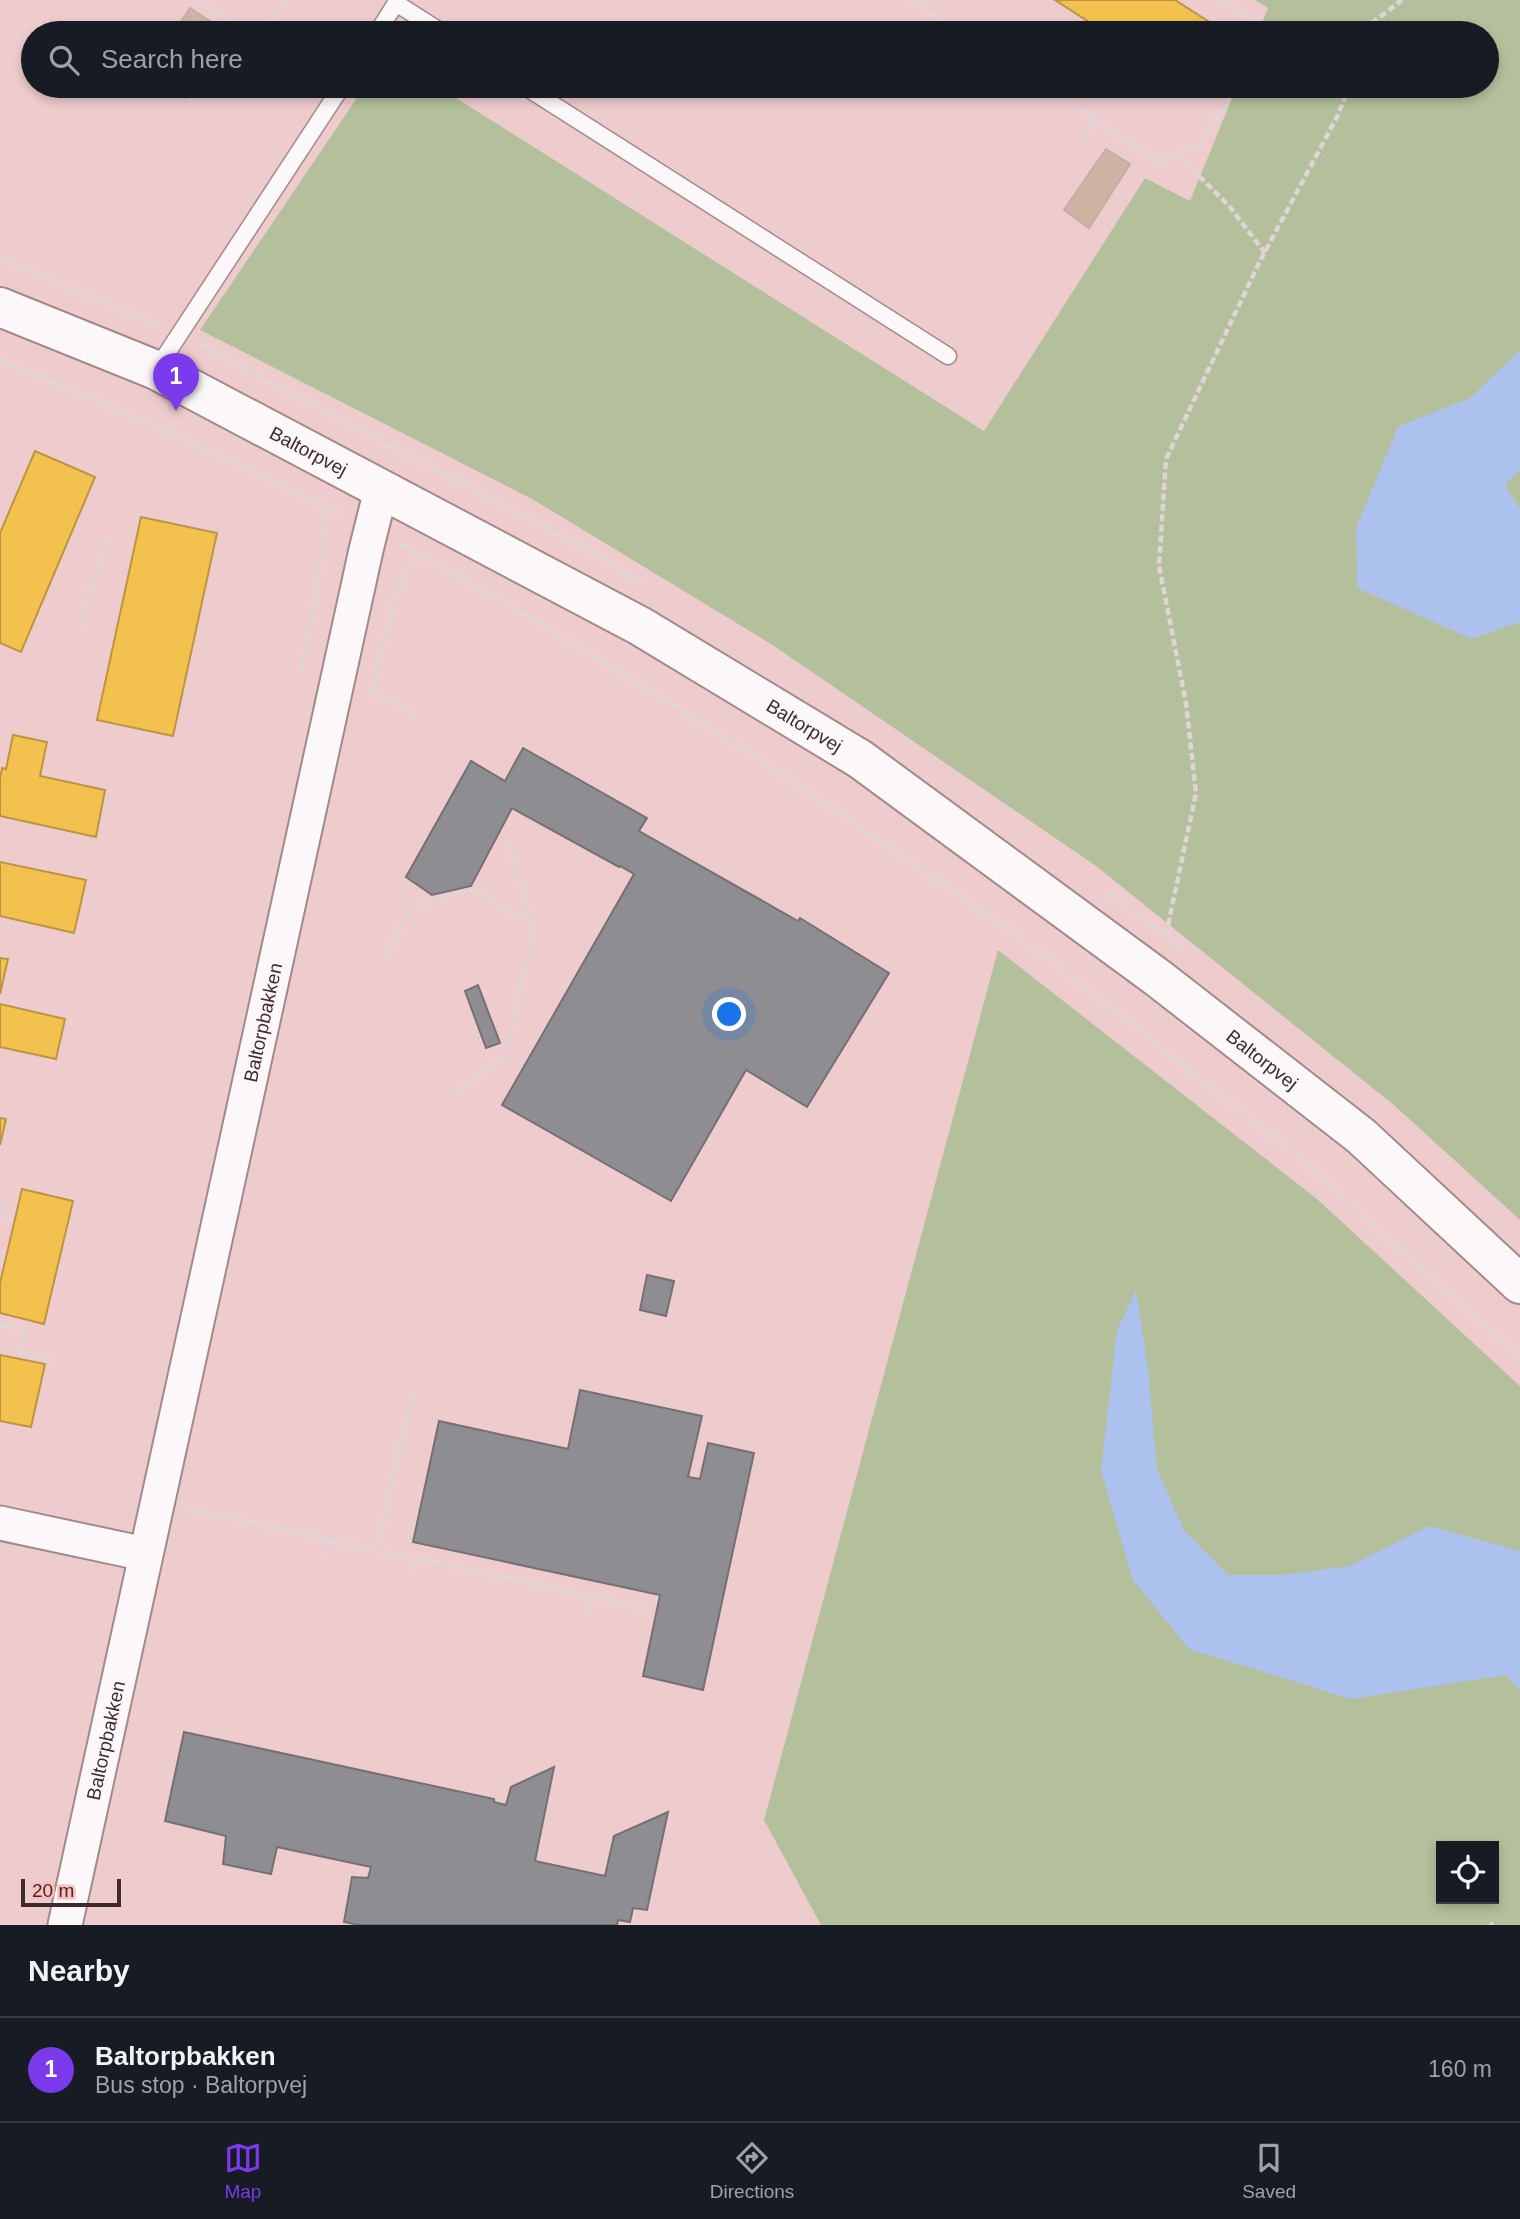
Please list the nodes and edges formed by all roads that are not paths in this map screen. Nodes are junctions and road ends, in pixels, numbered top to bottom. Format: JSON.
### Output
{"nodes":[{"id":1,"x":385,"y":21,"type":"edge"},
{"id":2,"x":424,"y":21,"type":"edge"},
{"id":3,"x":334,"y":98,"type":"edge"},
{"id":4,"x":543,"y":98,"type":"edge"},
{"id":5,"x":0,"y":307,"type":"edge"},
{"id":6,"x":948,"y":356,"type":"dead end"},
{"id":7,"x":156,"y":370,"type":"junction"},
{"id":8,"x":382,"y":490,"type":"junction"},
{"id":9,"x":1520,"y":1284,"type":"edge"},
{"id":10,"x":0,"y":1523,"type":"edge"},
{"id":11,"x":145,"y":1554,"type":"junction"},
{"id":12,"x":65,"y":1925,"type":"edge"}],
"edges":[{"from":1,"to":2,"type":"lane"},
{"from":3,"to":7,"type":"lane"},
{"from":4,"to":6,"type":"lane"},
{"from":5,"to":7,"type":"street","name":"Baltorpvej"},
{"from":7,"to":8,"type":"street","name":"Baltorpvej"},
{"from":8,"to":9,"type":"street","name":"Baltorpvej"},
{"from":8,"to":11,"type":"street","name":"Baltorpbakken"},
{"from":10,"to":11,"type":"street"},
{"from":11,"to":12,"type":"street","name":"Baltorpbakken"}]}
